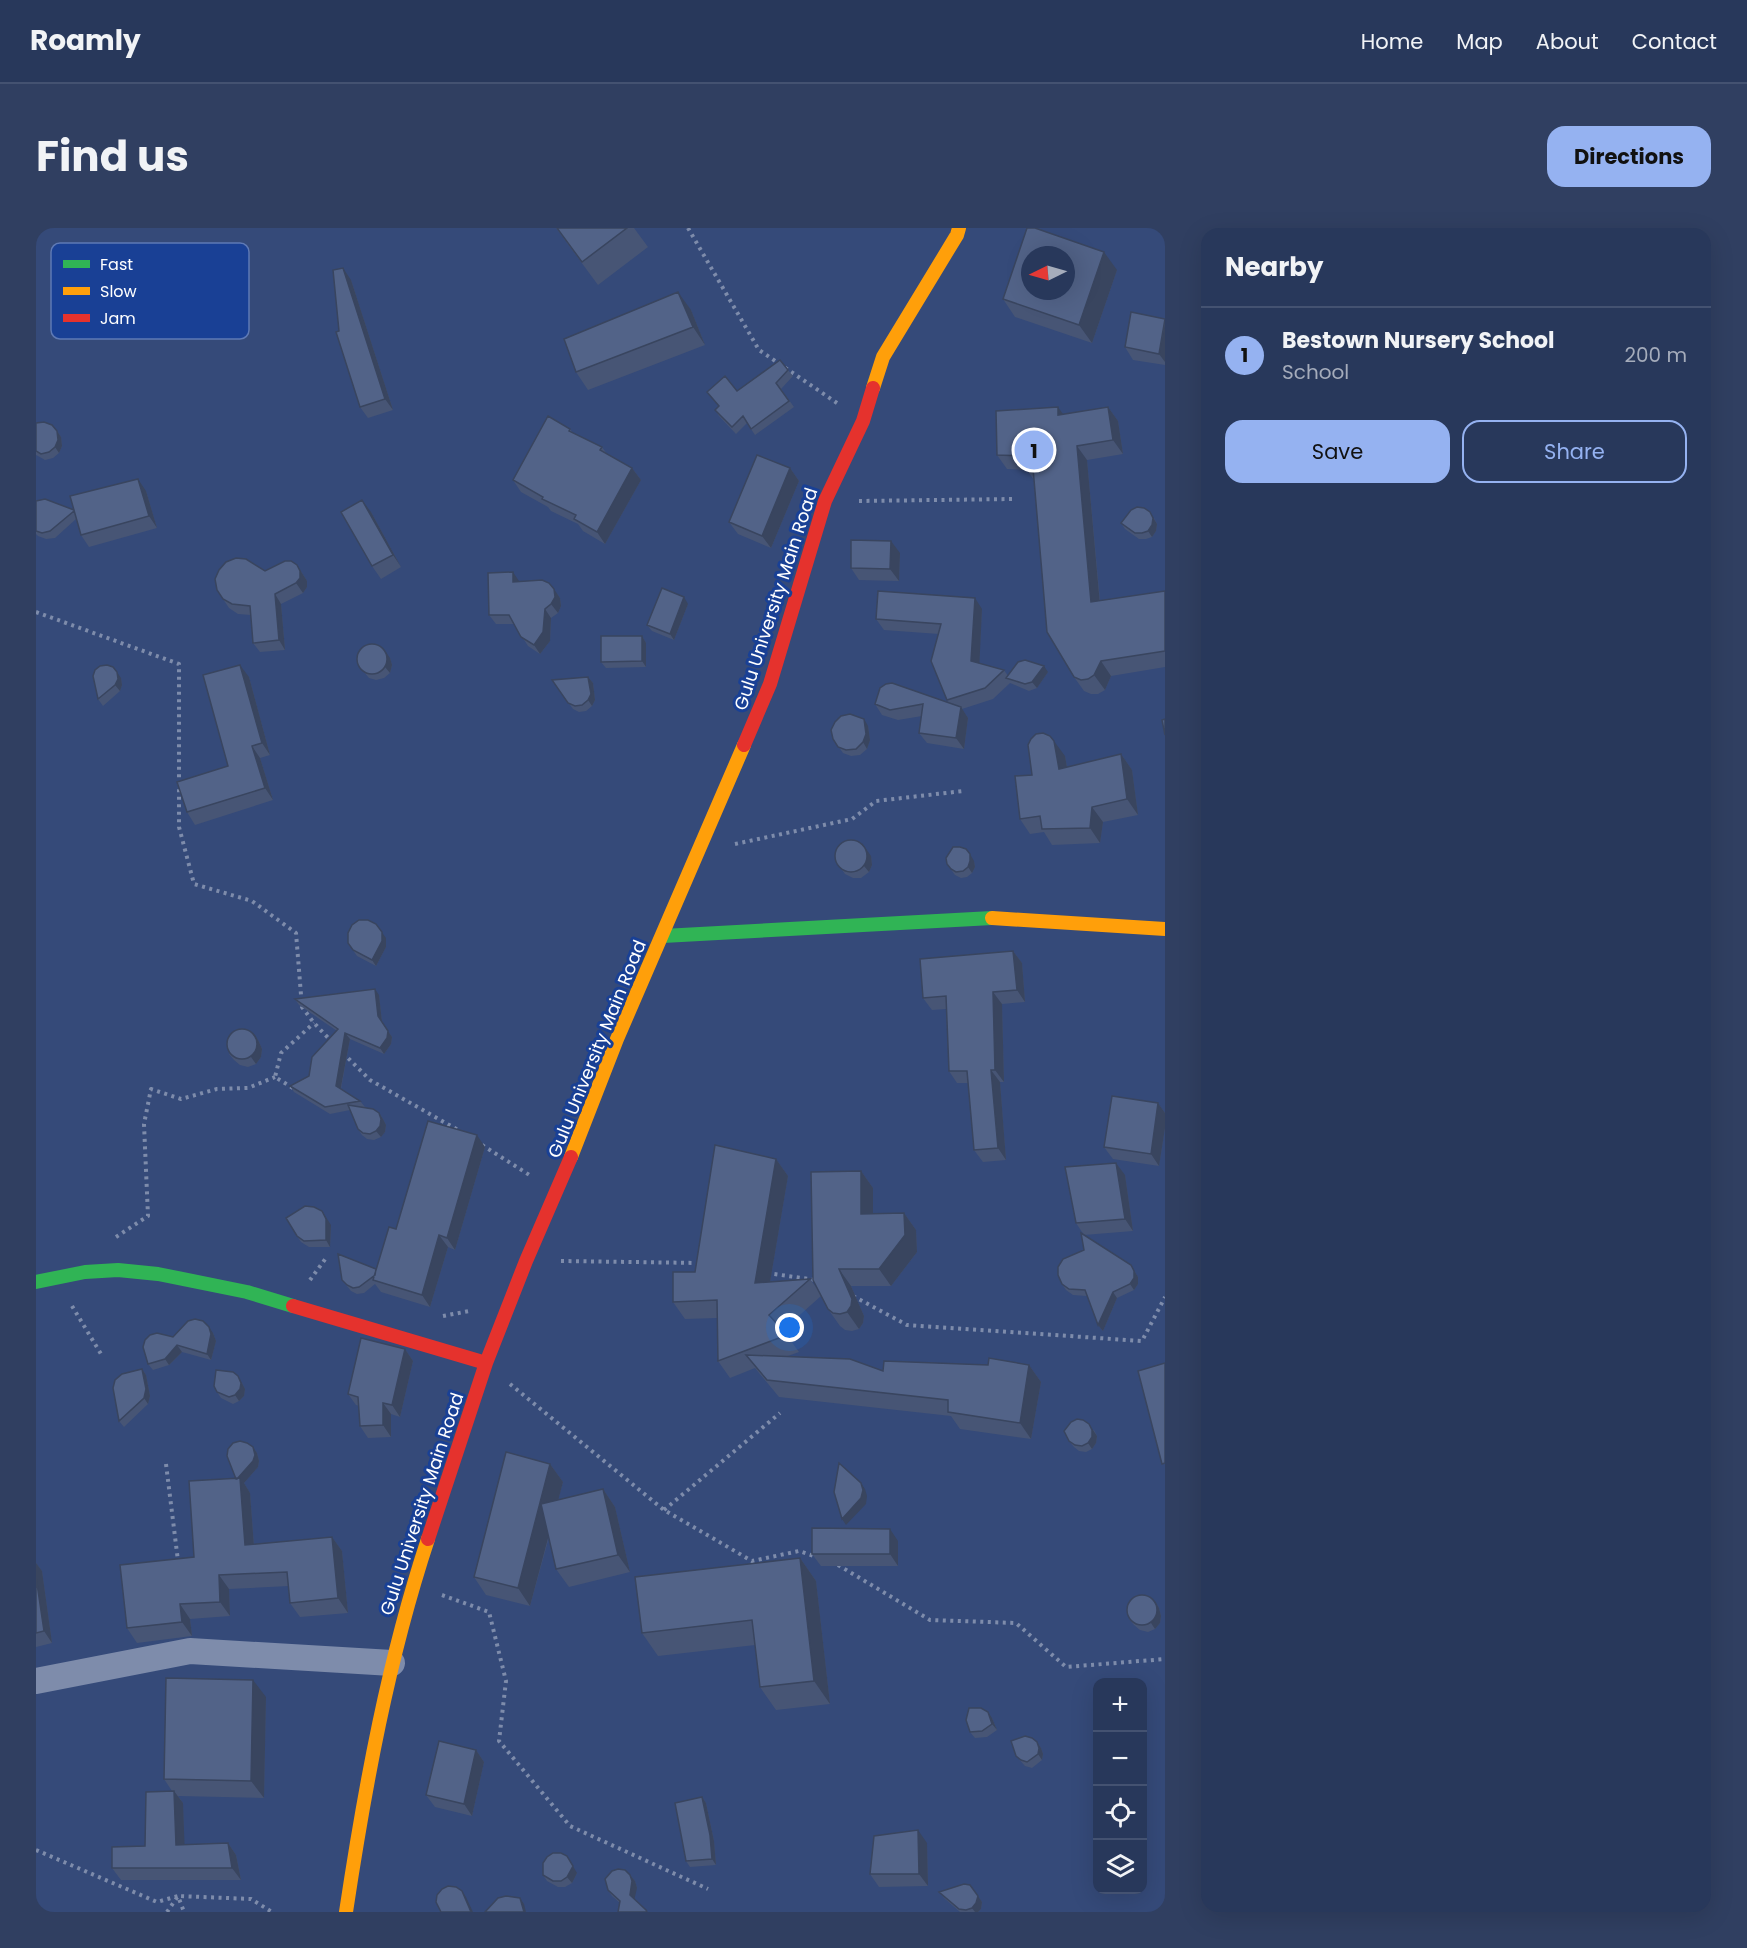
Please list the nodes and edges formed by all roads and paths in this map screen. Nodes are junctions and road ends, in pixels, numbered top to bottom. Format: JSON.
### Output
{"nodes":[{"id":1,"x":688,"y":228,"type":"edge"},
{"id":2,"x":959,"y":228,"type":"edge"},
{"id":3,"x":862,"y":421,"type":"junction"},
{"id":4,"x":1013,"y":499,"type":"dead end"},
{"id":5,"x":825,"y":501,"type":"junction"},
{"id":6,"x":36,"y":612,"type":"edge"},
{"id":7,"x":963,"y":791,"type":"dead end"},
{"id":8,"x":699,"y":852,"type":"junction"},
{"id":9,"x":1165,"y":928,"type":"edge"},
{"id":10,"x":663,"y":936,"type":"junction"},
{"id":11,"x":314,"y":1023,"type":"junction"},
{"id":12,"x":275,"y":1077,"type":"junction"},
{"id":13,"x":296,"y":1090,"type":"edge"},
{"id":14,"x":466,"y":1135,"type":"edge"},
{"id":15,"x":476,"y":1141,"type":"edge"},
{"id":16,"x":557,"y":1193,"type":"junction"},
{"id":17,"x":112,"y":1240,"type":"dead end"},
{"id":18,"x":526,"y":1261,"type":"junction"},
{"id":19,"x":710,"y":1265,"type":"edge"},
{"id":20,"x":756,"y":1271,"type":"edge"},
{"id":21,"x":57,"y":1277,"type":"junction"},
{"id":22,"x":825,"y":1281,"type":"edge"},
{"id":23,"x":36,"y":1282,"type":"edge"},
{"id":24,"x":845,"y":1292,"type":"edge"},
{"id":25,"x":1165,"y":1297,"type":"edge"},
{"id":26,"x":101,"y":1354,"type":"dead end"},
{"id":27,"x":486,"y":1363,"type":"junction"},
{"id":28,"x":780,"y":1413,"type":"dead end"},
{"id":29,"x":166,"y":1464,"type":"dead end"},
{"id":30,"x":664,"y":1510,"type":"junction"},
{"id":31,"x":819,"y":1558,"type":"edge"},
{"id":32,"x":828,"y":1561,"type":"edge"},
{"id":33,"x":180,"y":1569,"type":"edge"},
{"id":34,"x":413,"y":1585,"type":"junction"},
{"id":35,"x":1165,"y":1659,"type":"edge"},
{"id":36,"x":392,"y":1663,"type":"junction"},
{"id":37,"x":36,"y":1681,"type":"edge"},
{"id":38,"x":36,"y":1850,"type":"edge"},
{"id":39,"x":708,"y":1889,"type":"dead end"},
{"id":40,"x":178,"y":1896,"type":"junction"},
{"id":41,"x":166,"y":1912,"type":"edge"},
{"id":42,"x":184,"y":1912,"type":"edge"},
{"id":43,"x":272,"y":1912,"type":"edge"},
{"id":44,"x":346,"y":1912,"type":"edge"}],
"edges":[{"from":1,"to":3,"type":"path"},
{"from":2,"to":3,"type":"street","name":"Gulu University Main Road"},
{"from":3,"to":5,"type":"street","name":"Gulu University Main Road"},
{"from":4,"to":5,"type":"path"},
{"from":5,"to":8,"type":"street","name":"Gulu University Main Road"},
{"from":6,"to":11,"type":"path"},
{"from":7,"to":8,"type":"path"},
{"from":8,"to":10,"type":"street","name":"Gulu University Main Road"},
{"from":9,"to":10,"type":"street"},
{"from":10,"to":16,"type":"street","name":"Gulu University Main Road"},
{"from":11,"to":12,"type":"path"},
{"from":11,"to":14,"type":"path"},
{"from":12,"to":13,"type":"path"},
{"from":12,"to":17,"type":"path"},
{"from":15,"to":16,"type":"path"},
{"from":16,"to":18,"type":"street","name":"Gulu University Main Road"},
{"from":18,"to":19,"type":"path"},
{"from":18,"to":27,"type":"street","name":"Gulu University Main Road"},
{"from":20,"to":22,"type":"path"},
{"from":21,"to":23,"type":"street"},
{"from":21,"to":26,"type":"path"},
{"from":21,"to":27,"type":"street"},
{"from":24,"to":25,"type":"path"},
{"from":27,"to":30,"type":"path"},
{"from":27,"to":34,"type":"street","name":"Gulu University Main Road"},
{"from":28,"to":30,"type":"path"},
{"from":29,"to":33,"type":"path"},
{"from":30,"to":31,"type":"path"},
{"from":32,"to":35,"type":"path"},
{"from":34,"to":36,"type":"street","name":"Gulu University Main Road"},
{"from":34,"to":39,"type":"path"},
{"from":36,"to":37,"type":"street"},
{"from":36,"to":44,"type":"street","name":"Gulu University Main Road"},
{"from":38,"to":40,"type":"path"},
{"from":40,"to":41,"type":"path"},
{"from":40,"to":42,"type":"path"},
{"from":40,"to":43,"type":"path"}]}
